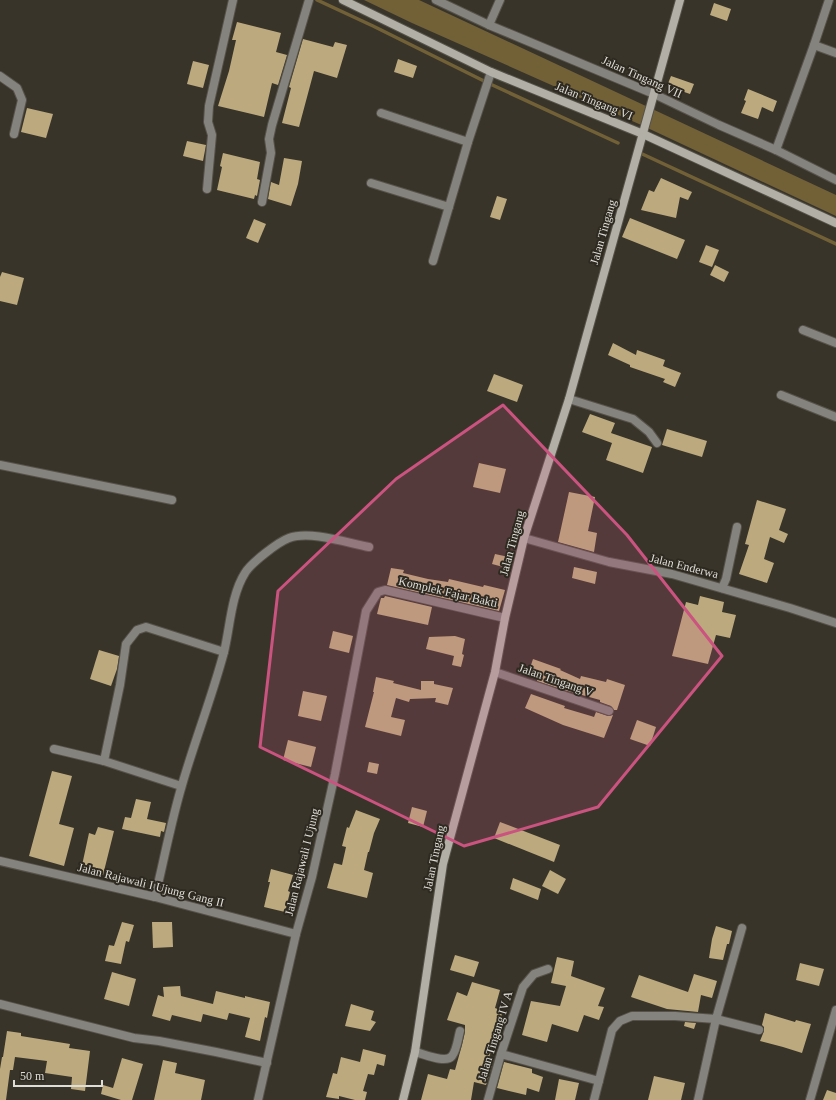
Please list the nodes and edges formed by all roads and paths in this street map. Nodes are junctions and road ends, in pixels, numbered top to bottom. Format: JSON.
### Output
{"nodes":[{"id":1,"x":233,"y":0,"type":"edge"},
{"id":2,"x":309,"y":0,"type":"edge"},
{"id":3,"x":343,"y":0,"type":"edge"},
{"id":4,"x":436,"y":0,"type":"edge"},
{"id":5,"x":500,"y":0,"type":"edge"},
{"id":6,"x":680,"y":0,"type":"edge"},
{"id":7,"x":829,"y":0,"type":"edge"},
{"id":8,"x":489,"y":25,"type":"junction"},
{"id":9,"x":814,"y":45,"type":"junction"},
{"id":10,"x":836,"y":53,"type":"edge"},
{"id":11,"x":491,"y":72,"type":"junction"},
{"id":12,"x":0,"y":76,"type":"edge"},
{"id":13,"x":654,"y":94,"type":"junction"},
{"id":14,"x":381,"y":112,"type":"dead end"},
{"id":15,"x":644,"y":131,"type":"junction"},
{"id":16,"x":14,"y":134,"type":"dead end"},
{"id":17,"x":468,"y":142,"type":"junction"},
{"id":18,"x":776,"y":150,"type":"junction"},
{"id":19,"x":836,"y":180,"type":"edge"},
{"id":20,"x":371,"y":183,"type":"dead end"},
{"id":21,"x":207,"y":189,"type":"dead end"},
{"id":22,"x":262,"y":202,"type":"dead end"},
{"id":23,"x":449,"y":207,"type":"junction"},
{"id":24,"x":836,"y":223,"type":"edge"},
{"id":25,"x":432,"y":261,"type":"dead end"},
{"id":26,"x":803,"y":330,"type":"dead end"},
{"id":27,"x":836,"y":344,"type":"edge"},
{"id":28,"x":781,"y":395,"type":"dead end"},
{"id":29,"x":569,"y":399,"type":"junction"},
{"id":30,"x":836,"y":417,"type":"edge"},
{"id":31,"x":657,"y":442,"type":"dead end"},
{"id":32,"x":0,"y":465,"type":"edge"},
{"id":33,"x":172,"y":500,"type":"dead end"},
{"id":34,"x":737,"y":527,"type":"dead end"},
{"id":35,"x":524,"y":538,"type":"junction"},
{"id":36,"x":369,"y":547,"type":"dead end"},
{"id":37,"x":722,"y":588,"type":"junction"},
{"id":38,"x":505,"y":618,"type":"junction"},
{"id":39,"x":836,"y":623,"type":"edge"},
{"id":40,"x":362,"y":629,"type":"joint"},
{"id":41,"x":224,"y":652,"type":"junction"},
{"id":42,"x":495,"y":672,"type":"junction"},
{"id":43,"x":609,"y":711,"type":"dead end"},
{"id":44,"x":54,"y":749,"type":"dead end"},
{"id":45,"x":104,"y":761,"type":"junction"},
{"id":46,"x":181,"y":786,"type":"junction"},
{"id":47,"x":0,"y":861,"type":"edge"},
{"id":48,"x":155,"y":897,"type":"junction"},
{"id":49,"x":742,"y":928,"type":"dead end"},
{"id":50,"x":296,"y":934,"type":"junction"},
{"id":51,"x":548,"y":969,"type":"dead end"},
{"id":52,"x":0,"y":1004,"type":"edge"},
{"id":53,"x":836,"y":1010,"type":"edge"},
{"id":54,"x":716,"y":1019,"type":"junction"},
{"id":55,"x":758,"y":1030,"type":"dead end"},
{"id":56,"x":460,"y":1031,"type":"dead end"},
{"id":57,"x":416,"y":1052,"type":"junction"},
{"id":58,"x":501,"y":1054,"type":"junction"},
{"id":59,"x":267,"y":1063,"type":"junction"},
{"id":60,"x":599,"y":1081,"type":"junction"},
{"id":61,"x":258,"y":1100,"type":"edge"},
{"id":62,"x":403,"y":1100,"type":"edge"},
{"id":63,"x":488,"y":1100,"type":"edge"},
{"id":64,"x":594,"y":1100,"type":"edge"},
{"id":65,"x":698,"y":1100,"type":"edge"},
{"id":66,"x":810,"y":1100,"type":"edge"}],
"edges":[{"from":1,"to":21,"type":"street"},
{"from":2,"to":22,"type":"street"},
{"from":3,"to":11,"type":"main road","name":"Jalan Tingang VI"},
{"from":4,"to":8,"type":"street","name":"Jalan Tingang VII"},
{"from":5,"to":8,"type":"street"},
{"from":6,"to":13,"type":"main road","name":"Jalan Tingang"},
{"from":7,"to":9,"type":"street"},
{"from":8,"to":13,"type":"street","name":"Jalan Tingang VII"},
{"from":9,"to":10,"type":"street"},
{"from":9,"to":18,"type":"street"},
{"from":11,"to":15,"type":"main road","name":"Jalan Tingang VI"},
{"from":11,"to":17,"type":"street"},
{"from":12,"to":16,"type":"street"},
{"from":13,"to":15,"type":"main road","name":"Jalan Tingang"},
{"from":13,"to":18,"type":"street","name":"Jalan Tingang VII"},
{"from":14,"to":17,"type":"street"},
{"from":15,"to":24,"type":"main road","name":"Jalan Tingang VI"},
{"from":15,"to":29,"type":"main road","name":"Jalan Tingang"},
{"from":17,"to":23,"type":"street"},
{"from":18,"to":19,"type":"street","name":"Jalan Tingang VII"},
{"from":20,"to":23,"type":"street"},
{"from":23,"to":25,"type":"street"},
{"from":26,"to":27,"type":"street"},
{"from":28,"to":30,"type":"street"},
{"from":29,"to":31,"type":"street"},
{"from":29,"to":35,"type":"main road","name":"Jalan Tingang"},
{"from":32,"to":33,"type":"street"},
{"from":34,"to":37,"type":"street"},
{"from":35,"to":37,"type":"street","name":"Jalan Enderwa"},
{"from":35,"to":38,"type":"main road","name":"Jalan Tingang"},
{"from":36,"to":41,"type":"street"},
{"from":37,"to":39,"type":"street","name":"Jalan Enderwa"},
{"from":38,"to":40,"type":"street","name":"Komplek Fajar Bakti"},
{"from":38,"to":42,"type":"main road","name":"Jalan Tingang"},
{"from":40,"to":50,"type":"street","name":"Jalan Rajawali I Ujung"},
{"from":41,"to":45,"type":"street"},
{"from":41,"to":46,"type":"street"},
{"from":42,"to":43,"type":"street","name":"Jalan Tingang V"},
{"from":42,"to":57,"type":"main road","name":"Jalan Tingang"},
{"from":44,"to":45,"type":"street"},
{"from":45,"to":46,"type":"street"},
{"from":46,"to":48,"type":"street"},
{"from":47,"to":48,"type":"street","name":"Jalan Rajawali I Ujung Gang II"},
{"from":48,"to":50,"type":"street","name":"Jalan Rajawali I Ujung Gang II"},
{"from":49,"to":54,"type":"street"},
{"from":50,"to":59,"type":"street","name":"Jalan Rajawali I Ujung"},
{"from":51,"to":58,"type":"street","name":"Jalan Tingang IV A"},
{"from":52,"to":59,"type":"street"},
{"from":53,"to":66,"type":"street"},
{"from":54,"to":55,"type":"street"},
{"from":54,"to":60,"type":"street"},
{"from":54,"to":65,"type":"street"},
{"from":56,"to":57,"type":"street"},
{"from":57,"to":62,"type":"main road","name":"Jalan Tingang"},
{"from":58,"to":60,"type":"street"},
{"from":58,"to":63,"type":"street","name":"Jalan Tingang IV A"},
{"from":59,"to":61,"type":"street","name":"Jalan Rajawali I Ujung"},
{"from":60,"to":64,"type":"street"}]}
